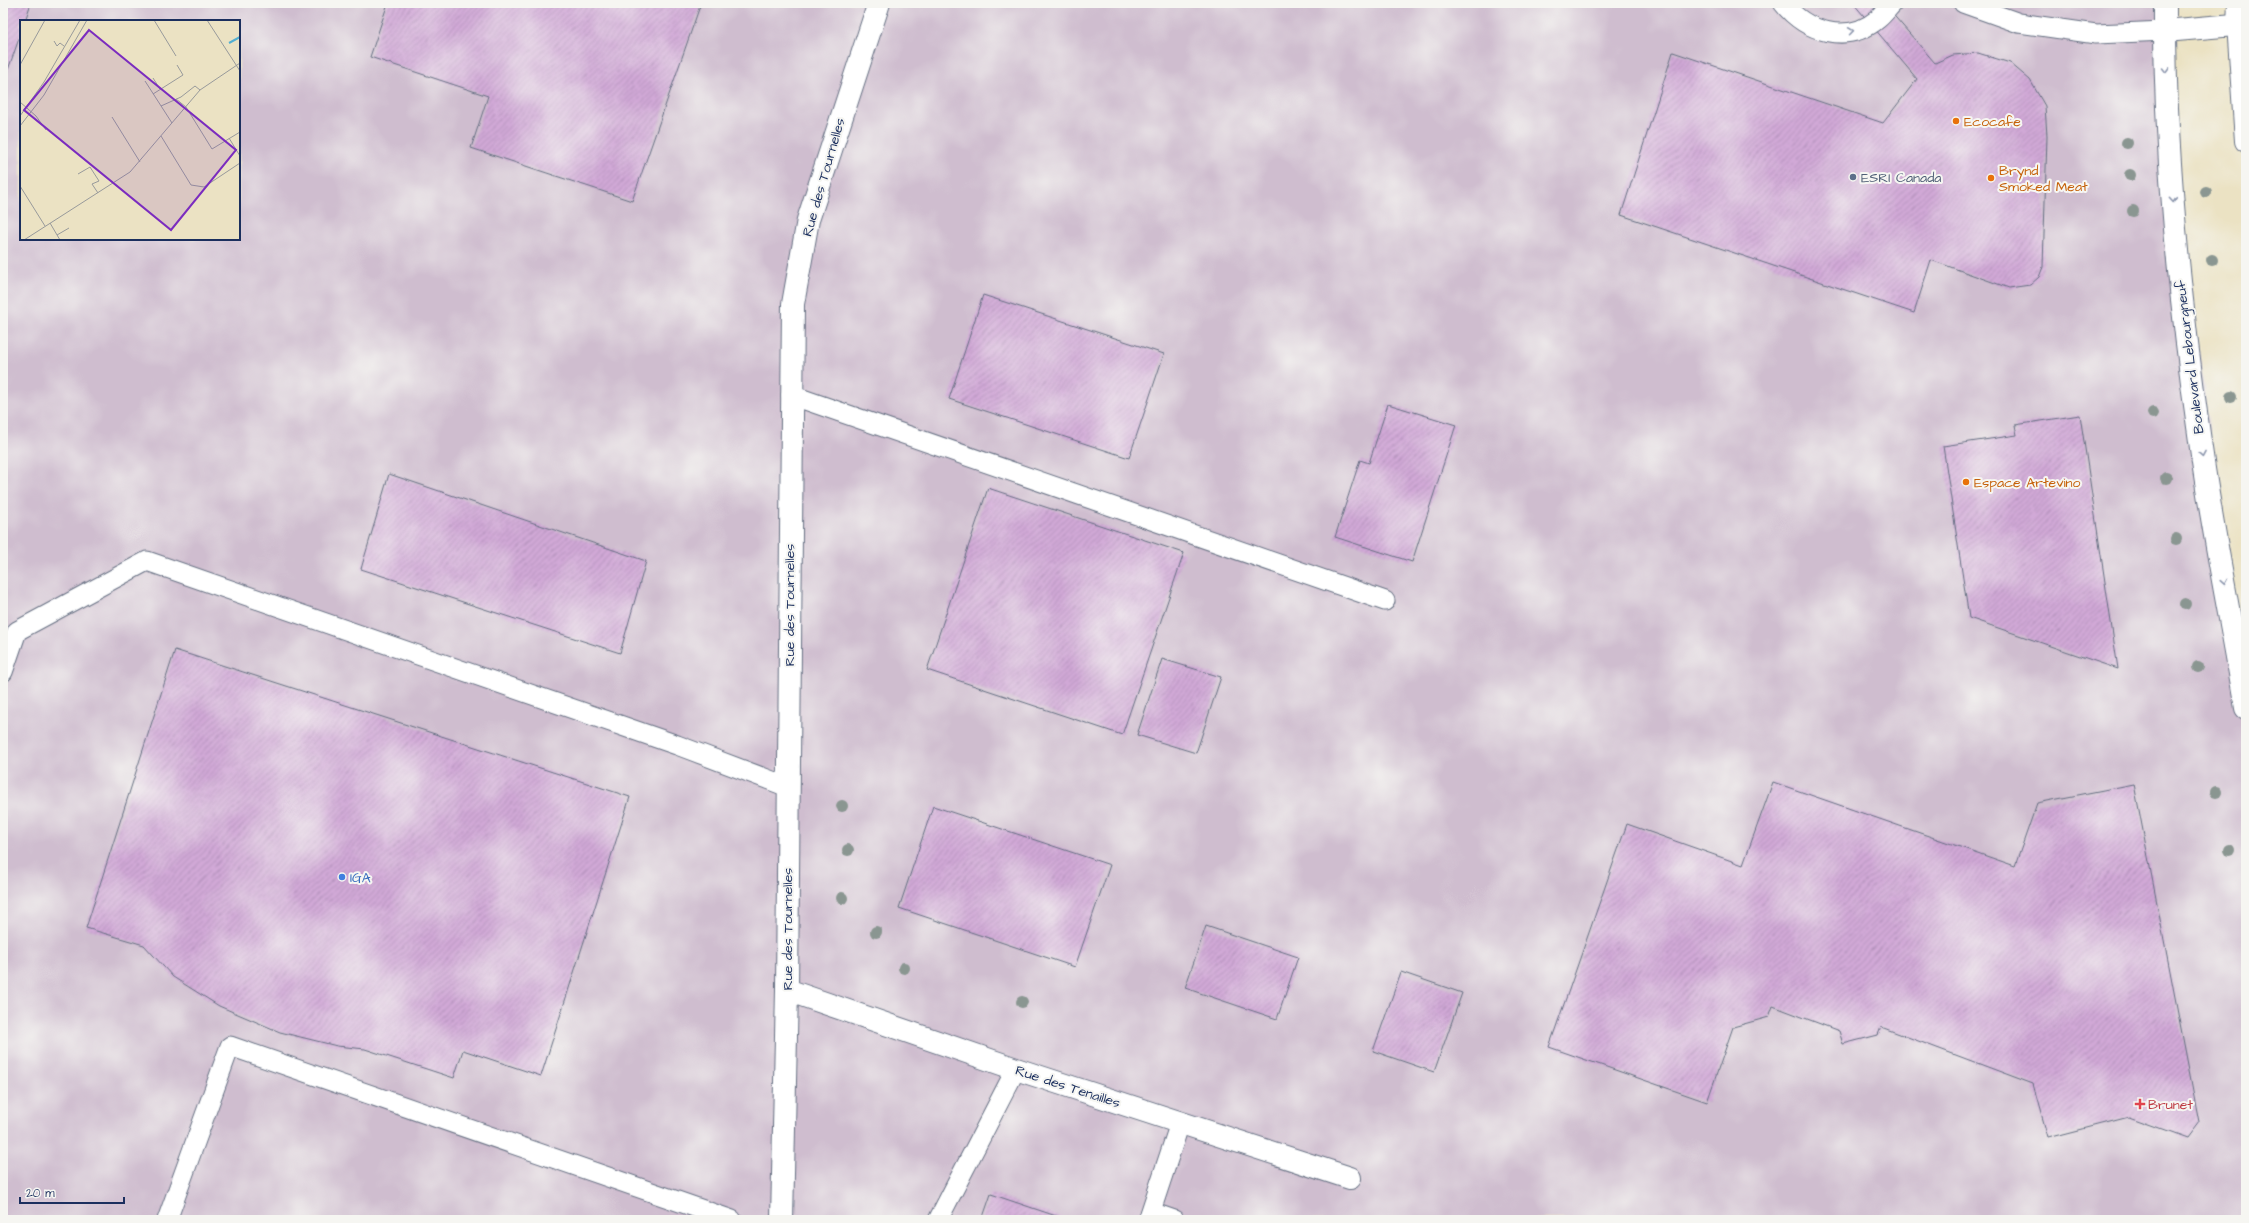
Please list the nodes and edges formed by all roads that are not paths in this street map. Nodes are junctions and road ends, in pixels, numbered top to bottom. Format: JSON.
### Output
{"nodes":[{"id":1,"x":879,"y":3,"type":"edge"},
{"id":2,"x":1783,"y":3,"type":"edge"},
{"id":3,"x":1893,"y":3,"type":"edge"},
{"id":4,"x":1963,"y":3,"type":"edge"},
{"id":5,"x":2165,"y":3,"type":"edge"},
{"id":6,"x":2241,"y":17,"type":"edge"},
{"id":7,"x":2165,"y":31,"type":"junction"},
{"id":8,"x":2246,"y":141,"type":"edge"},
{"id":9,"x":791,"y":395,"type":"junction"},
{"id":10,"x":1385,"y":601,"type":"dead end"},
{"id":11,"x":3,"y":672,"type":"edge"},
{"id":12,"x":2246,"y":708,"type":"edge"},
{"id":13,"x":788,"y":787,"type":"junction"},
{"id":14,"x":787,"y":990,"type":"junction"},
{"id":15,"x":1016,"y":1069,"type":"junction"},
{"id":16,"x":1180,"y":1123,"type":"junction"},
{"id":17,"x":1350,"y":1178,"type":"dead end"},
{"id":18,"x":1149,"y":1216,"type":"edge"},
{"id":19,"x":167,"y":1220,"type":"edge"},
{"id":20,"x":732,"y":1220,"type":"edge"},
{"id":21,"x":782,"y":1220,"type":"edge"},
{"id":22,"x":938,"y":1220,"type":"edge"},
{"id":23,"x":1174,"y":1220,"type":"edge"}],
"edges":[{"from":1,"to":9,"type":"street","name":"Rue des Tournelles"},
{"from":2,"to":3,"type":"lane","one_way":true},
{"from":4,"to":7,"type":"lane"},
{"from":5,"to":7,"type":"street","name":"Boulevard Lebourgneuf"},
{"from":6,"to":7,"type":"street"},
{"from":6,"to":8,"type":"street"},
{"from":7,"to":12,"type":"street","name":"Boulevard Lebourgneuf","one_way":true},
{"from":9,"to":10,"type":"lane"},
{"from":9,"to":13,"type":"street","name":"Rue des Tournelles"},
{"from":11,"to":13,"type":"lane"},
{"from":13,"to":14,"type":"street","name":"Rue des Tournelles"},
{"from":14,"to":15,"type":"street","name":"Rue des Tenailles"},
{"from":14,"to":21,"type":"street","name":"Rue des Tournelles"},
{"from":15,"to":16,"type":"street","name":"Rue des Tenailles"},
{"from":15,"to":22,"type":"lane"},
{"from":16,"to":17,"type":"street","name":"Rue des Tenailles"},
{"from":16,"to":18,"type":"lane"},
{"from":18,"to":23,"type":"lane"},
{"from":19,"to":20,"type":"lane"}]}
